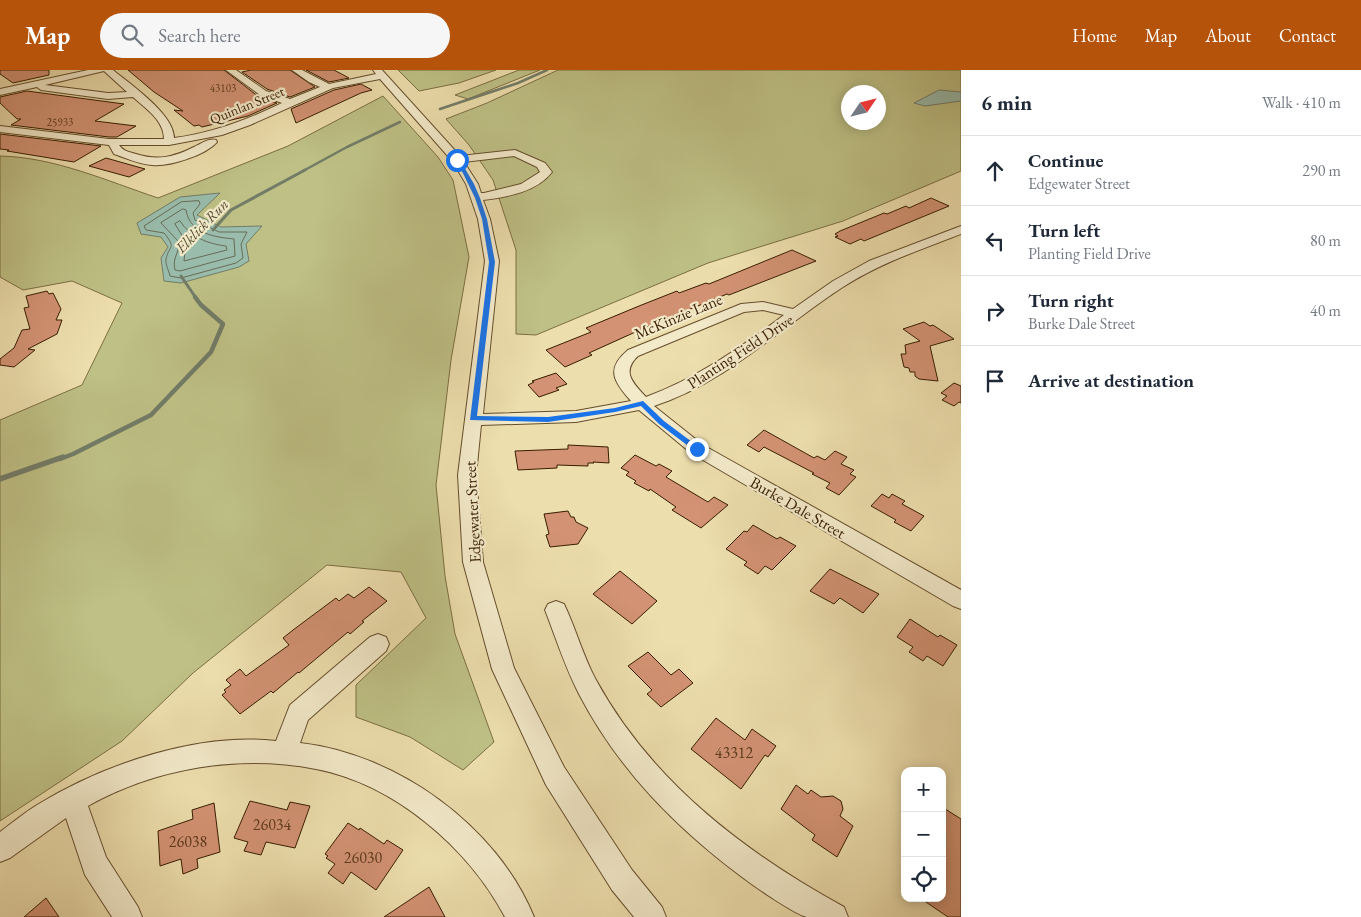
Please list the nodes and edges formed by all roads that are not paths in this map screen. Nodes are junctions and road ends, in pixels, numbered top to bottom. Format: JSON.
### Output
{"nodes":[{"id":1,"x":100,"y":70,"type":"edge"},
{"id":2,"x":108,"y":70,"type":"edge"},
{"id":3,"x":230,"y":70,"type":"edge"},
{"id":4,"x":296,"y":70,"type":"edge"},
{"id":5,"x":379,"y":73,"type":"edge"},
{"id":6,"x":34,"y":84,"type":"junction"},
{"id":7,"x":329,"y":87,"type":"junction"},
{"id":8,"x":0,"y":92,"type":"edge"},
{"id":9,"x":134,"y":94,"type":"junction"},
{"id":10,"x":291,"y":103,"type":"junction"},
{"id":11,"x":0,"y":129,"type":"edge"},
{"id":12,"x":218,"y":133,"type":"junction"},
{"id":13,"x":169,"y":142,"type":"junction"},
{"id":14,"x":114,"y":144,"type":"junction"},
{"id":15,"x":457,"y":160,"type":"junction"},
{"id":16,"x":477,"y":197,"type":"junction"},
{"id":17,"x":961,"y":230,"type":"edge"},
{"id":18,"x":797,"y":314,"type":"junction"},
{"id":19,"x":643,"y":403,"type":"junction"},
{"id":20,"x":473,"y":418,"type":"junction"},
{"id":21,"x":961,"y":600,"type":"edge"},
{"id":22,"x":556,"y":610,"type":"dead end"},
{"id":23,"x":378,"y":644,"type":"dead end"},
{"id":24,"x":285,"y":751,"type":"junction"},
{"id":25,"x":73,"y":800,"type":"junction"},
{"id":26,"x":0,"y":848,"type":"edge"},
{"id":27,"x":128,"y":917,"type":"edge"},
{"id":28,"x":520,"y":917,"type":"edge"},
{"id":29,"x":652,"y":917,"type":"edge"},
{"id":30,"x":834,"y":917,"type":"edge"}],
"edges":[{"from":1,"to":6,"type":"street"},
{"from":2,"to":9,"type":"street"},
{"from":3,"to":10,"type":"street"},
{"from":4,"to":7,"type":"street"},
{"from":5,"to":7,"type":"street","name":"Quinlan Street"},
{"from":5,"to":15,"type":"street","name":"Edgewater Street"},
{"from":6,"to":8,"type":"street"},
{"from":6,"to":9,"type":"street"},
{"from":7,"to":10,"type":"street","name":"Quinlan Street"},
{"from":9,"to":13,"type":"street"},
{"from":10,"to":12,"type":"street","name":"Quinlan Street"},
{"from":11,"to":14,"type":"street","name":"Quinlan Street"},
{"from":12,"to":13,"type":"street","name":"Quinlan Street"},
{"from":12,"to":14,"type":"street"},
{"from":13,"to":14,"type":"street","name":"Quinlan Street"},
{"from":15,"to":16,"type":"street","name":"Edgewater Street"},
{"from":15,"to":16,"type":"street"},
{"from":16,"to":20,"type":"street","name":"Edgewater Street"},
{"from":17,"to":18,"type":"street","name":"Planting Field Drive"},
{"from":18,"to":19,"type":"street","name":"Planting Field Drive"},
{"from":18,"to":19,"type":"street","name":"McKinzie Lane"},
{"from":19,"to":20,"type":"street","name":"Planting Field Drive"},
{"from":19,"to":21,"type":"street","name":"Burke Dale Street"},
{"from":20,"to":29,"type":"street","name":"Edgewater Street"},
{"from":22,"to":30,"type":"street"},
{"from":23,"to":24,"type":"street"},
{"from":24,"to":25,"type":"street"},
{"from":24,"to":28,"type":"street"},
{"from":25,"to":26,"type":"street"},
{"from":25,"to":27,"type":"street"}]}
